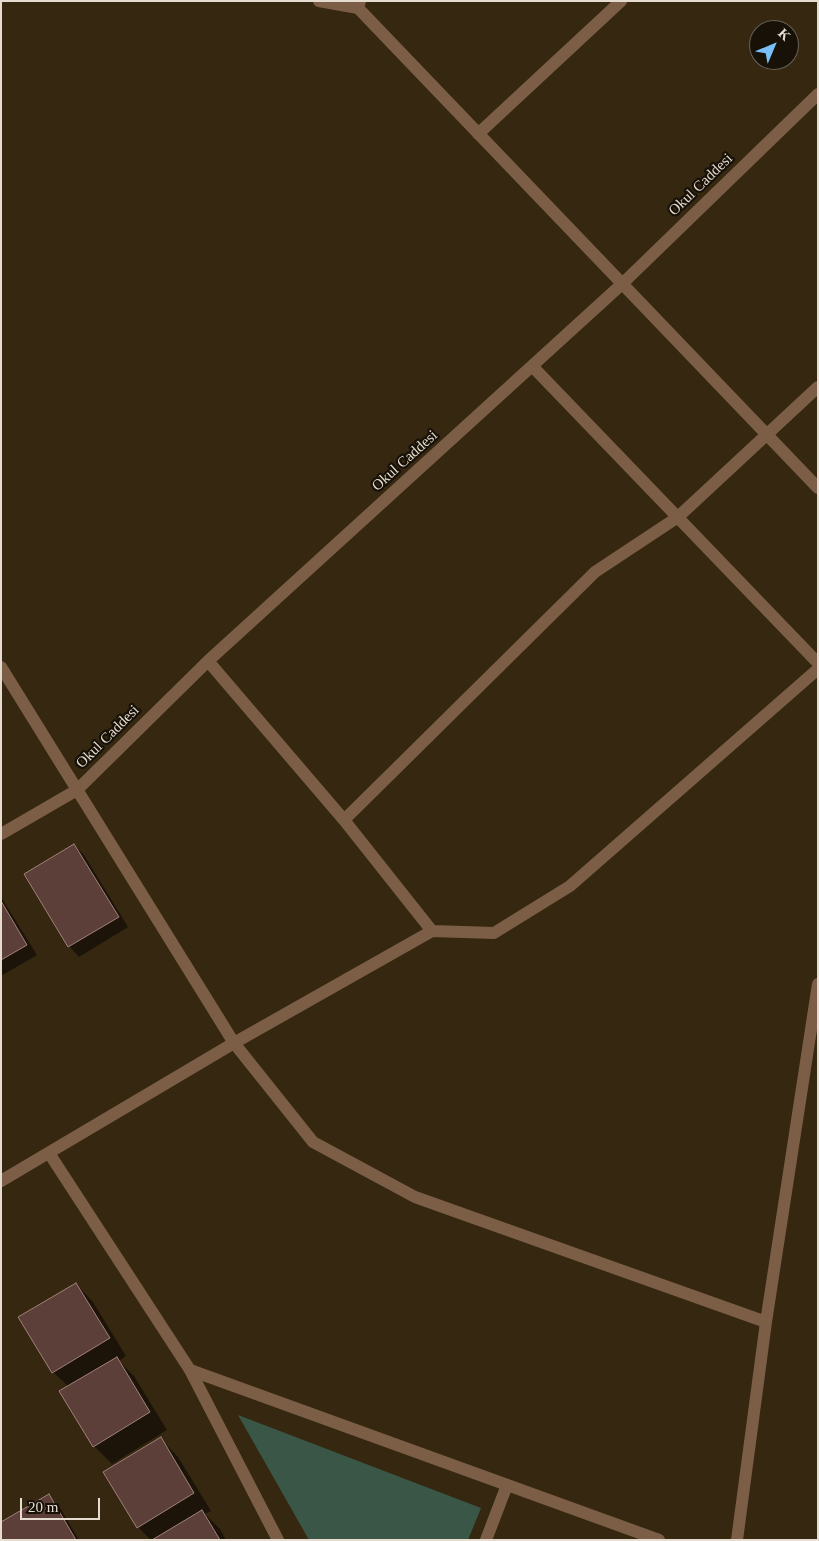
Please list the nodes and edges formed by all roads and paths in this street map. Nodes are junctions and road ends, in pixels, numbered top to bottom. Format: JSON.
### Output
{"nodes":[{"id":1,"x":319,"y":1,"type":"edge"},
{"id":2,"x":621,"y":1,"type":"edge"},
{"id":3,"x":359,"y":5,"type":"edge"},
{"id":4,"x":818,"y":94,"type":"edge"},
{"id":5,"x":478,"y":134,"type":"junction"},
{"id":6,"x":622,"y":284,"type":"junction"},
{"id":7,"x":533,"y":367,"type":"junction"},
{"id":8,"x":818,"y":387,"type":"edge"},
{"id":9,"x":765,"y":434,"type":"junction"},
{"id":10,"x":818,"y":488,"type":"edge"},
{"id":11,"x":678,"y":517,"type":"junction"},
{"id":12,"x":208,"y":661,"type":"junction"},
{"id":13,"x":818,"y":663,"type":"edge"},
{"id":14,"x":1,"y":667,"type":"edge"},
{"id":15,"x":818,"y":669,"type":"edge"},
{"id":16,"x":78,"y":790,"type":"junction"},
{"id":17,"x":344,"y":820,"type":"junction"},
{"id":18,"x":1,"y":834,"type":"edge"},
{"id":19,"x":432,"y":930,"type":"junction"},
{"id":20,"x":818,"y":984,"type":"edge"},
{"id":21,"x":234,"y":1044,"type":"junction"},
{"id":22,"x":49,"y":1153,"type":"junction"},
{"id":23,"x":1,"y":1181,"type":"edge"},
{"id":24,"x":766,"y":1322,"type":"junction"},
{"id":25,"x":190,"y":1370,"type":"junction"},
{"id":26,"x":507,"y":1485,"type":"junction"},
{"id":27,"x":278,"y":1540,"type":"edge"},
{"id":28,"x":486,"y":1540,"type":"edge"},
{"id":29,"x":659,"y":1540,"type":"edge"},
{"id":30,"x":737,"y":1540,"type":"edge"}],
"edges":[{"from":1,"to":3,"type":"street"},
{"from":2,"to":5,"type":"street"},
{"from":3,"to":5,"type":"street"},
{"from":4,"to":6,"type":"street","name":"Okul Caddesi"},
{"from":5,"to":6,"type":"street"},
{"from":6,"to":7,"type":"street","name":"Okul Caddesi"},
{"from":6,"to":9,"type":"street"},
{"from":7,"to":11,"type":"street"},
{"from":7,"to":12,"type":"street","name":"Okul Caddesi"},
{"from":8,"to":9,"type":"street"},
{"from":9,"to":10,"type":"street"},
{"from":9,"to":11,"type":"street"},
{"from":11,"to":13,"type":"street"},
{"from":11,"to":17,"type":"street"},
{"from":12,"to":16,"type":"street","name":"Okul Caddesi"},
{"from":12,"to":17,"type":"street"},
{"from":14,"to":16,"type":"street"},
{"from":15,"to":19,"type":"street"},
{"from":16,"to":18,"type":"street","name":"Okul Caddesi"},
{"from":16,"to":21,"type":"street"},
{"from":17,"to":19,"type":"street"},
{"from":19,"to":21,"type":"street"},
{"from":20,"to":24,"type":"street"},
{"from":21,"to":22,"type":"street"},
{"from":21,"to":24,"type":"street"},
{"from":22,"to":23,"type":"street"},
{"from":22,"to":25,"type":"street"},
{"from":24,"to":30,"type":"street"},
{"from":25,"to":26,"type":"street"},
{"from":25,"to":27,"type":"street"},
{"from":26,"to":28,"type":"street"},
{"from":26,"to":29,"type":"street"}]}
